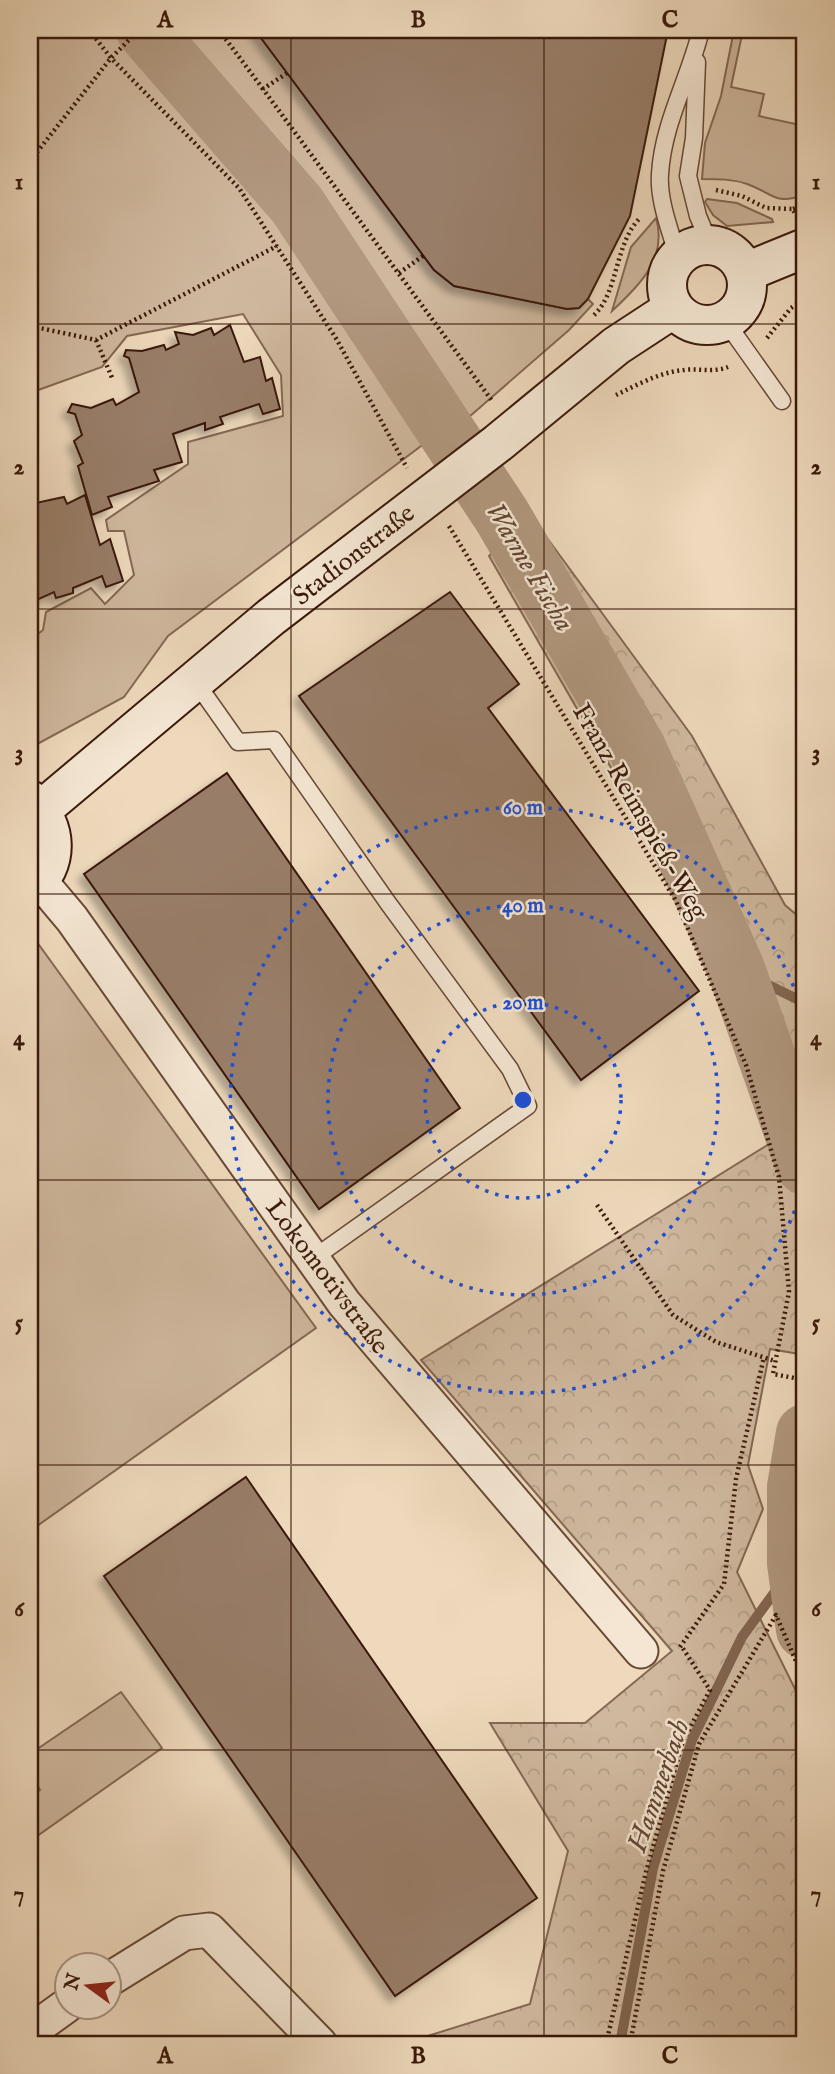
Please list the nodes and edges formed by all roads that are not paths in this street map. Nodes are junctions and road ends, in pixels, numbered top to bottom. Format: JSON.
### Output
{"nodes":[{"id":1,"x":699,"y":38,"type":"edge"},
{"id":2,"x":801,"y":234,"type":"edge"},
{"id":3,"x":694,"y":251,"type":"junction"},
{"id":4,"x":746,"y":272,"type":"junction"},
{"id":5,"x":674,"y":308,"type":"junction"},
{"id":6,"x":726,"y":321,"type":"junction"},
{"id":7,"x":782,"y":401,"type":"dead end"},
{"id":8,"x":195,"y":681,"type":"junction"},
{"id":9,"x":35,"y":805,"type":"edge"},
{"id":10,"x":35,"y":886,"type":"edge"},
{"id":11,"x":311,"y":1260,"type":"junction"},
{"id":12,"x":641,"y":1651,"type":"road end"},
{"id":13,"x":122,"y":1971,"type":"edge"},
{"id":14,"x":52,"y":2016,"type":"edge"},
{"id":15,"x":30,"y":2032,"type":"edge"},
{"id":16,"x":320,"y":2044,"type":"edge"}],
"edges":[{"from":1,"to":3,"type":"lane"},
{"from":1,"to":3,"type":"lane"},
{"from":2,"to":4,"type":"street"},
{"from":3,"to":4,"type":"street"},
{"from":3,"to":5,"type":"street"},
{"from":4,"to":6,"type":"street"},
{"from":5,"to":6,"type":"street"},
{"from":5,"to":8,"type":"street","name":"Stadionstraße"},
{"from":6,"to":7,"type":"lane"},
{"from":8,"to":9,"type":"street","name":"Stadionstraße"},
{"from":8,"to":11,"type":"lane"},
{"from":9,"to":10,"type":"street"},
{"from":10,"to":11,"type":"street","name":"Lokomotivstraße"},
{"from":11,"to":12,"type":"street","name":"Lokomotivstraße"},
{"from":13,"to":16,"type":"street"},
{"from":14,"to":15,"type":"street"}]}
